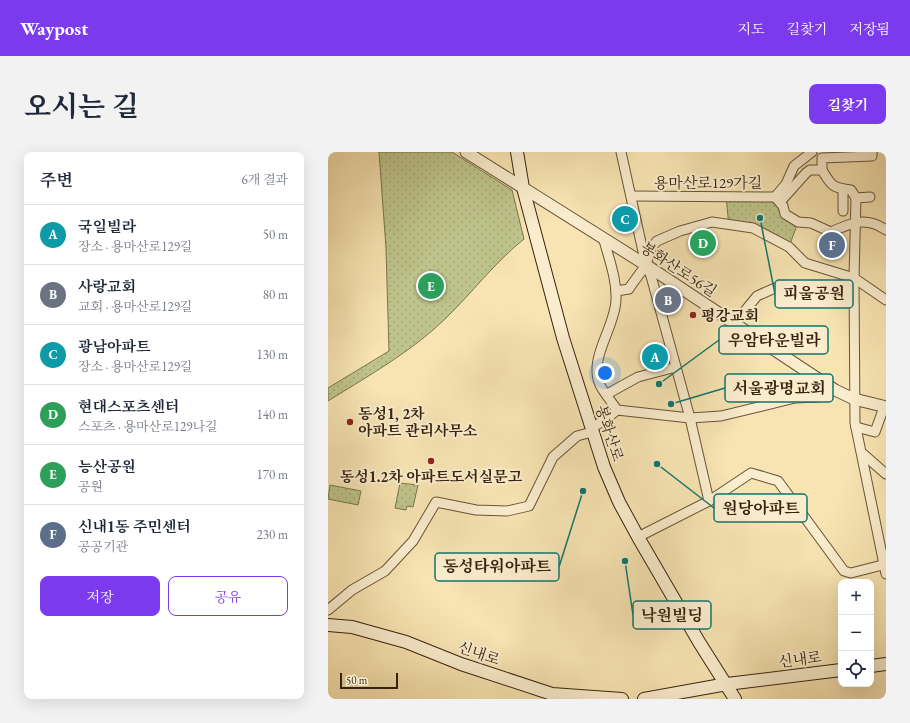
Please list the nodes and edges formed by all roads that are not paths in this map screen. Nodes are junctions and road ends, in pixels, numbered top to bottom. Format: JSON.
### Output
{"nodes":[{"id":1,"x":466,"y":152,"type":"edge"},
{"id":2,"x":517,"y":152,"type":"edge"},
{"id":3,"x":621,"y":152,"type":"edge"},
{"id":4,"x":812,"y":152,"type":"edge"},
{"id":5,"x":872,"y":152,"type":"edge"},
{"id":6,"x":855,"y":154,"type":"edge"},
{"id":7,"x":835,"y":155,"type":"edge"},
{"id":8,"x":822,"y":170,"type":"junction"},
{"id":9,"x":523,"y":188,"type":"junction"},
{"id":10,"x":843,"y":189,"type":"junction"},
{"id":11,"x":631,"y":196,"type":"junction"},
{"id":12,"x":870,"y":197,"type":"dead end"},
{"id":13,"x":856,"y":198,"type":"junction"},
{"id":14,"x":777,"y":200,"type":"junction"},
{"id":15,"x":843,"y":210,"type":"dead end"},
{"id":16,"x":856,"y":221,"type":"junction"},
{"id":17,"x":886,"y":230,"type":"edge"},
{"id":18,"x":604,"y":240,"type":"junction"},
{"id":19,"x":646,"y":265,"type":"junction"},
{"id":20,"x":854,"y":278,"type":"junction"},
{"id":21,"x":775,"y":288,"type":"dead end"},
{"id":22,"x":616,"y":291,"type":"junction"},
{"id":23,"x":886,"y":300,"type":"edge"},
{"id":24,"x":735,"y":323,"type":"junction"},
{"id":25,"x":676,"y":367,"type":"junction"},
{"id":26,"x":835,"y":390,"type":"junction"},
{"id":27,"x":606,"y":394,"type":"junction"},
{"id":28,"x":854,"y":399,"type":"junction"},
{"id":29,"x":885,"y":407,"type":"edge"},
{"id":30,"x":617,"y":410,"type":"junction"},
{"id":31,"x":690,"y":418,"type":"junction"},
{"id":32,"x":856,"y":427,"type":"junction"},
{"id":33,"x":592,"y":430,"type":"junction"},
{"id":34,"x":862,"y":454,"type":"junction"},
{"id":35,"x":886,"y":474,"type":"edge"},
{"id":36,"x":709,"y":501,"type":"junction"},
{"id":37,"x":638,"y":537,"type":"junction"},
{"id":38,"x":885,"y":564,"type":"edge"},
{"id":39,"x":886,"y":574,"type":"edge"},
{"id":40,"x":328,"y":610,"type":"edge"},
{"id":41,"x":328,"y":625,"type":"edge"},
{"id":42,"x":886,"y":664,"type":"edge"},
{"id":43,"x":874,"y":666,"type":"edge"},
{"id":44,"x":838,"y":670,"type":"edge"},
{"id":45,"x":727,"y":684,"type":"junction"},
{"id":46,"x":622,"y":699,"type":"edge"},
{"id":47,"x":644,"y":699,"type":"edge"},
{"id":48,"x":735,"y":699,"type":"edge"}],
"edges":[{"from":1,"to":9,"type":"street","name":"봉화산로56길"},
{"from":2,"to":9,"type":"main road","name":"봉화산로"},
{"from":3,"to":11,"type":"street"},
{"from":4,"to":14,"type":"street"},
{"from":5,"to":6,"type":"street"},
{"from":6,"to":7,"type":"street"},
{"from":7,"to":8,"type":"street"},
{"from":8,"to":10,"type":"street"},
{"from":8,"to":14,"type":"street"},
{"from":9,"to":18,"type":"street","name":"봉화산로56길"},
{"from":9,"to":33,"type":"main road","name":"봉화산로"},
{"from":10,"to":13,"type":"street"},
{"from":10,"to":15,"type":"street"},
{"from":11,"to":14,"type":"street","name":"용마산로129가길"},
{"from":11,"to":19,"type":"street"},
{"from":12,"to":13,"type":"street"},
{"from":13,"to":16,"type":"street"},
{"from":14,"to":16,"type":"street","name":"용마산로129가길"},
{"from":16,"to":17,"type":"street"},
{"from":16,"to":20,"type":"street"},
{"from":18,"to":19,"type":"street","name":"봉화산로56길"},
{"from":18,"to":22,"type":"street"},
{"from":19,"to":20,"type":"street"},
{"from":19,"to":22,"type":"street"},
{"from":19,"to":24,"type":"street","name":"봉화산로56길"},
{"from":19,"to":25,"type":"street"},
{"from":20,"to":23,"type":"street"},
{"from":20,"to":28,"type":"street"},
{"from":21,"to":24,"type":"street"},
{"from":22,"to":27,"type":"street"},
{"from":24,"to":26,"type":"street","name":"봉화산로56길"},
{"from":25,"to":27,"type":"street"},
{"from":25,"to":31,"type":"street"},
{"from":26,"to":28,"type":"street","name":"봉화산로56길"},
{"from":26,"to":31,"type":"street"},
{"from":27,"to":30,"type":"street"},
{"from":28,"to":29,"type":"street","name":"봉화산로56길"},
{"from":28,"to":32,"type":"street"},
{"from":29,"to":32,"type":"street","name":"봉화산로56길"},
{"from":30,"to":31,"type":"street"},
{"from":30,"to":33,"type":"street"},
{"from":31,"to":36,"type":"street"},
{"from":32,"to":34,"type":"street"},
{"from":33,"to":37,"type":"main road","name":"봉화산로"},
{"from":33,"to":40,"type":"street"},
{"from":34,"to":35,"type":"street"},
{"from":34,"to":38,"type":"street"},
{"from":36,"to":37,"type":"street"},
{"from":36,"to":38,"type":"street"},
{"from":37,"to":45,"type":"main road","name":"봉화산로"},
{"from":38,"to":39,"type":"street"},
{"from":41,"to":46,"type":"main road","name":"신내로"},
{"from":42,"to":43,"type":"main road"},
{"from":44,"to":45,"type":"main road","name":"신내로"},
{"from":45,"to":47,"type":"main road","name":"신내로"},
{"from":45,"to":48,"type":"main road","name":"봉화산로"}]}
